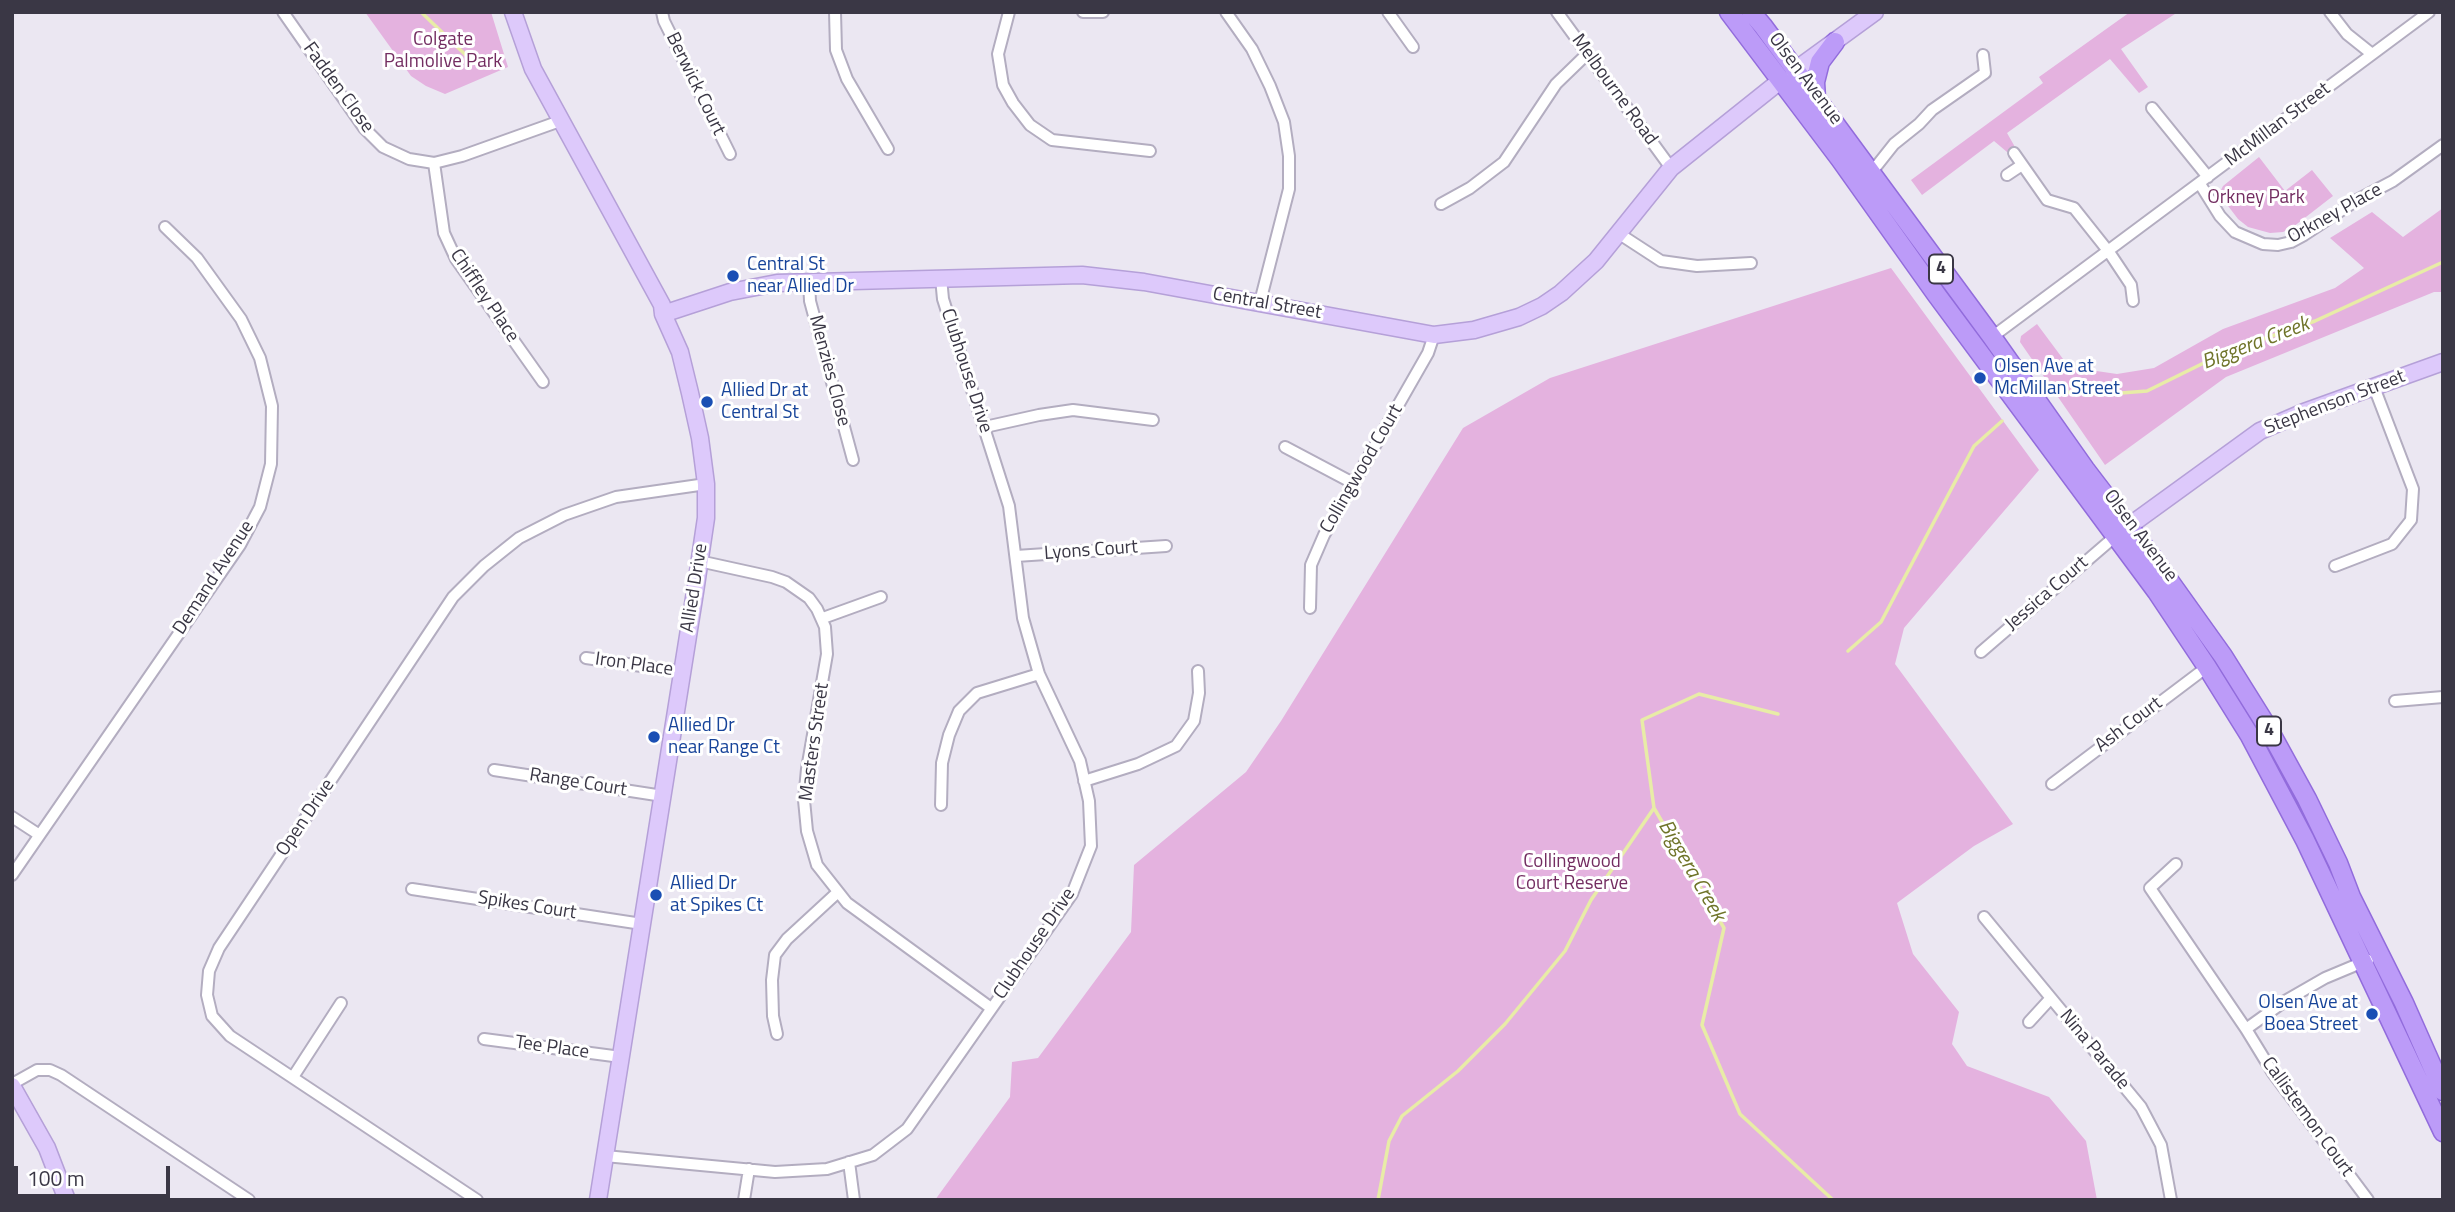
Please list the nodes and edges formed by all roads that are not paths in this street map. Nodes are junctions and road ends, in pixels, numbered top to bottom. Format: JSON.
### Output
{"nodes":[{"id":1,"x":283,"y":12,"type":"edge"},
{"id":2,"x":513,"y":12,"type":"edge"},
{"id":3,"x":662,"y":12,"type":"edge"},
{"id":4,"x":835,"y":12,"type":"edge"},
{"id":5,"x":1009,"y":12,"type":"edge"},
{"id":6,"x":1083,"y":12,"type":"edge"},
{"id":7,"x":1103,"y":12,"type":"edge"},
{"id":8,"x":1226,"y":12,"type":"edge"},
{"id":9,"x":1388,"y":12,"type":"edge"},
{"id":10,"x":1557,"y":12,"type":"edge"},
{"id":11,"x":1729,"y":12,"type":"edge"},
{"id":12,"x":1751,"y":12,"type":"edge"},
{"id":13,"x":1875,"y":12,"type":"edge"},
{"id":14,"x":2330,"y":12,"type":"edge"},
{"id":15,"x":2429,"y":12,"type":"edge"},
{"id":16,"x":1835,"y":42,"type":"junction"},
{"id":17,"x":1413,"y":47,"type":"dead end"},
{"id":18,"x":1587,"y":54,"type":"junction"},
{"id":19,"x":2372,"y":54,"type":"junction"},
{"id":20,"x":1983,"y":55,"type":"dead end"},
{"id":21,"x":1787,"y":76,"type":"junction"},
{"id":22,"x":1816,"y":100,"type":"junction"},
{"id":23,"x":2152,"y":108,"type":"dead end"},
{"id":24,"x":560,"y":121,"type":"junction"},
{"id":25,"x":2443,"y":145,"type":"edge"},
{"id":26,"x":888,"y":149,"type":"dead end"},
{"id":27,"x":1150,"y":151,"type":"dead end"},
{"id":28,"x":2014,"y":153,"type":"dead end"},
{"id":29,"x":730,"y":154,"type":"dead end"},
{"id":30,"x":434,"y":163,"type":"junction"},
{"id":31,"x":2022,"y":165,"type":"junction"},
{"id":32,"x":1671,"y":168,"type":"junction"},
{"id":33,"x":1871,"y":173,"type":"junction"},
{"id":34,"x":2007,"y":175,"type":"dead end"},
{"id":35,"x":2204,"y":180,"type":"junction"},
{"id":36,"x":1441,"y":204,"type":"dead end"},
{"id":37,"x":164,"y":227,"type":"dead end"},
{"id":38,"x":1618,"y":233,"type":"junction"},
{"id":39,"x":2109,"y":252,"type":"junction"},
{"id":40,"x":1751,"y":263,"type":"dead end"},
{"id":41,"x":941,"y":278,"type":"junction"},
{"id":42,"x":809,"y":281,"type":"junction"},
{"id":43,"x":2133,"y":301,"type":"dead end"},
{"id":44,"x":1260,"y":302,"type":"junction"},
{"id":45,"x":663,"y":314,"type":"junction"},
{"id":46,"x":1434,"y":335,"type":"junction"},
{"id":47,"x":1992,"y":337,"type":"junction"},
{"id":48,"x":2443,"y":362,"type":"edge"},
{"id":49,"x":543,"y":382,"type":"dead end"},
{"id":50,"x":2374,"y":387,"type":"junction"},
{"id":51,"x":1153,"y":420,"type":"dead end"},
{"id":52,"x":985,"y":427,"type":"junction"},
{"id":53,"x":1285,"y":447,"type":"dead end"},
{"id":54,"x":853,"y":460,"type":"dead end"},
{"id":55,"x":1353,"y":483,"type":"junction"},
{"id":56,"x":706,"y":484,"type":"junction"},
{"id":57,"x":2129,"y":526,"type":"junction"},
{"id":58,"x":2113,"y":536,"type":"junction"},
{"id":59,"x":1166,"y":546,"type":"dead end"},
{"id":60,"x":1016,"y":556,"type":"junction"},
{"id":61,"x":699,"y":561,"type":"junction"},
{"id":62,"x":2335,"y":566,"type":"dead end"},
{"id":63,"x":881,"y":597,"type":"dead end"},
{"id":64,"x":1310,"y":608,"type":"dead end"},
{"id":65,"x":823,"y":618,"type":"junction"},
{"id":66,"x":1981,"y":652,"type":"dead end"},
{"id":67,"x":586,"y":658,"type":"dead end"},
{"id":68,"x":2207,"y":667,"type":"junction"},
{"id":69,"x":1198,"y":671,"type":"dead end"},
{"id":70,"x":682,"y":672,"type":"junction"},
{"id":71,"x":1039,"y":674,"type":"junction"},
{"id":72,"x":2443,"y":697,"type":"edge"},
{"id":73,"x":2395,"y":701,"type":"dead end"},
{"id":74,"x":494,"y":770,"type":"dead end"},
{"id":75,"x":1084,"y":781,"type":"junction"},
{"id":76,"x":2052,"y":784,"type":"dead end"},
{"id":77,"x":663,"y":796,"type":"junction"},
{"id":78,"x":941,"y":805,"type":"dead end"},
{"id":79,"x":12,"y":817,"type":"edge"},
{"id":80,"x":38,"y":834,"type":"junction"},
{"id":81,"x":2176,"y":864,"type":"dead end"},
{"id":82,"x":12,"y":875,"type":"edge"},
{"id":83,"x":412,"y":889,"type":"dead end"},
{"id":84,"x":838,"y":892,"type":"junction"},
{"id":85,"x":1984,"y":917,"type":"dead end"},
{"id":86,"x":642,"y":924,"type":"junction"},
{"id":87,"x":2380,"y":953,"type":"junction"},
{"id":88,"x":2363,"y":962,"type":"junction"},
{"id":89,"x":2051,"y":998,"type":"junction"},
{"id":90,"x":341,"y":1003,"type":"dead end"},
{"id":91,"x":991,"y":1008,"type":"junction"},
{"id":92,"x":2029,"y":1022,"type":"dead end"},
{"id":93,"x":2246,"y":1029,"type":"junction"},
{"id":94,"x":777,"y":1034,"type":"dead end"},
{"id":95,"x":484,"y":1039,"type":"dead end"},
{"id":96,"x":621,"y":1057,"type":"junction"},
{"id":97,"x":293,"y":1077,"type":"junction"},
{"id":98,"x":12,"y":1085,"type":"edge"},
{"id":99,"x":2443,"y":1091,"type":"edge"},
{"id":100,"x":2443,"y":1132,"type":"edge"},
{"id":101,"x":605,"y":1156,"type":"junction"},
{"id":102,"x":849,"y":1162,"type":"junction"},
{"id":103,"x":749,"y":1169,"type":"junction"},
{"id":104,"x":67,"y":1200,"type":"edge"},
{"id":105,"x":249,"y":1200,"type":"edge"},
{"id":106,"x":477,"y":1200,"type":"edge"},
{"id":107,"x":598,"y":1200,"type":"edge"},
{"id":108,"x":744,"y":1200,"type":"edge"},
{"id":109,"x":854,"y":1200,"type":"edge"},
{"id":110,"x":2171,"y":1200,"type":"edge"},
{"id":111,"x":2368,"y":1200,"type":"edge"}],
"edges":[{"from":1,"to":30,"type":"street","name":"Fadden Close"},
{"from":2,"to":24,"type":"street","name":"Allied Drive"},
{"from":3,"to":29,"type":"street","name":"Berwick Court"},
{"from":4,"to":26,"type":"street"},
{"from":5,"to":27,"type":"street"},
{"from":6,"to":7,"type":"street"},
{"from":8,"to":44,"type":"street"},
{"from":9,"to":17,"type":"street"},
{"from":10,"to":18,"type":"street","name":"Melbourne Road"},
{"from":11,"to":21,"type":"main road","name":"Olsen Avenue","number":"4"},
{"from":12,"to":21,"type":"main road","name":"Olsen Avenue","number":"4"},
{"from":13,"to":16,"type":"street","name":"Central Street"},
{"from":14,"to":19,"type":"street"},
{"from":15,"to":19,"type":"street","name":"McMillan Street"},
{"from":16,"to":21,"type":"street","name":"Central Street"},
{"from":16,"to":22,"type":"main road"},
{"from":18,"to":32,"type":"street","name":"Melbourne Road"},
{"from":18,"to":36,"type":"street"},
{"from":19,"to":35,"type":"street","name":"McMillan Street"},
{"from":20,"to":33,"type":"street"},
{"from":21,"to":22,"type":"main road","name":"Olsen Avenue","number":"4"},
{"from":21,"to":32,"type":"street","name":"Central Street"},
{"from":21,"to":58,"type":"main road","name":"Olsen Avenue","number":"4"},
{"from":22,"to":33,"type":"main road","name":"Olsen Avenue","number":"4"},
{"from":23,"to":35,"type":"street","name":"Orkney Place"},
{"from":24,"to":30,"type":"street","name":"Fadden Close"},
{"from":24,"to":45,"type":"street","name":"Allied Drive"},
{"from":25,"to":35,"type":"street","name":"Orkney Place"},
{"from":28,"to":31,"type":"street"},
{"from":30,"to":49,"type":"street","name":"Chiffley Place"},
{"from":31,"to":34,"type":"street"},
{"from":31,"to":39,"type":"street"},
{"from":32,"to":38,"type":"street","name":"Central Street"},
{"from":33,"to":47,"type":"main road","name":"Olsen Avenue","number":"4"},
{"from":35,"to":39,"type":"street","name":"McMillan Street"},
{"from":37,"to":80,"type":"street","name":"Demand Avenue"},
{"from":38,"to":40,"type":"street"},
{"from":38,"to":46,"type":"street","name":"Central Street"},
{"from":39,"to":43,"type":"street"},
{"from":39,"to":47,"type":"street","name":"McMillan Street"},
{"from":41,"to":42,"type":"street","name":"Central Street"},
{"from":41,"to":44,"type":"street","name":"Central Street"},
{"from":41,"to":52,"type":"street","name":"Clubhouse Drive"},
{"from":42,"to":45,"type":"street","name":"Central Street"},
{"from":42,"to":54,"type":"street","name":"Menzies Close"},
{"from":44,"to":46,"type":"street","name":"Central Street"},
{"from":45,"to":56,"type":"street","name":"Allied Drive"},
{"from":46,"to":55,"type":"street","name":"Collingwood Court"},
{"from":47,"to":57,"type":"main road","name":"Olsen Avenue","number":"4"},
{"from":48,"to":50,"type":"street","name":"Stephenson Street"},
{"from":50,"to":57,"type":"street","name":"Stephenson Street"},
{"from":50,"to":62,"type":"street"},
{"from":51,"to":52,"type":"street"},
{"from":52,"to":60,"type":"street","name":"Clubhouse Drive"},
{"from":53,"to":55,"type":"street"},
{"from":55,"to":64,"type":"street","name":"Collingwood Court"},
{"from":56,"to":61,"type":"street","name":"Allied Drive"},
{"from":56,"to":97,"type":"street","name":"Open Drive"},
{"from":57,"to":58,"type":"street","name":"Jessica Court"},
{"from":57,"to":87,"type":"main road","name":"Olsen Avenue","number":"4"},
{"from":58,"to":66,"type":"street","name":"Jessica Court"},
{"from":58,"to":68,"type":"main road","name":"Olsen Avenue","number":"4"},
{"from":59,"to":60,"type":"street","name":"Lyons Court"},
{"from":60,"to":71,"type":"street","name":"Clubhouse Drive"},
{"from":61,"to":65,"type":"street"},
{"from":61,"to":70,"type":"street","name":"Allied Drive"},
{"from":63,"to":65,"type":"street"},
{"from":65,"to":84,"type":"street","name":"Masters Street"},
{"from":67,"to":70,"type":"street","name":"Iron Place"},
{"from":68,"to":76,"type":"street","name":"Ash Court"},
{"from":68,"to":88,"type":"main road","name":"Olsen Avenue","number":"4"},
{"from":69,"to":75,"type":"street"},
{"from":70,"to":77,"type":"street","name":"Allied Drive"},
{"from":71,"to":75,"type":"street","name":"Clubhouse Drive"},
{"from":71,"to":78,"type":"street"},
{"from":72,"to":73,"type":"street"},
{"from":74,"to":77,"type":"street","name":"Range Court"},
{"from":75,"to":91,"type":"street","name":"Clubhouse Drive"},
{"from":77,"to":86,"type":"street","name":"Allied Drive"},
{"from":79,"to":80,"type":"street"},
{"from":80,"to":82,"type":"street","name":"Demand Avenue"},
{"from":81,"to":93,"type":"street","name":"Callistemon Court"},
{"from":83,"to":86,"type":"street","name":"Spikes Court"},
{"from":84,"to":91,"type":"street","name":"Masters Street"},
{"from":84,"to":94,"type":"street"},
{"from":85,"to":89,"type":"street","name":"Nina Parade"},
{"from":86,"to":96,"type":"street","name":"Allied Drive"},
{"from":87,"to":88,"type":"street"},
{"from":87,"to":99,"type":"main road","name":"Olsen Avenue","number":"4"},
{"from":88,"to":93,"type":"street"},
{"from":88,"to":100,"type":"main road","name":"Olsen Avenue","number":"4"},
{"from":89,"to":92,"type":"street"},
{"from":89,"to":110,"type":"street","name":"Nina Parade"},
{"from":90,"to":97,"type":"street"},
{"from":91,"to":102,"type":"street","name":"Clubhouse Drive"},
{"from":93,"to":111,"type":"street","name":"Callistemon Court"},
{"from":95,"to":96,"type":"street","name":"Tee Place"},
{"from":96,"to":101,"type":"street","name":"Allied Drive"},
{"from":97,"to":106,"type":"street","name":"Open Drive"},
{"from":98,"to":104,"type":"street"},
{"from":98,"to":105,"type":"street"},
{"from":101,"to":103,"type":"street","name":"Clubhouse Drive"},
{"from":101,"to":107,"type":"street","name":"Allied Drive"},
{"from":102,"to":103,"type":"street","name":"Clubhouse Drive"},
{"from":102,"to":109,"type":"street"},
{"from":103,"to":108,"type":"street"}]}
